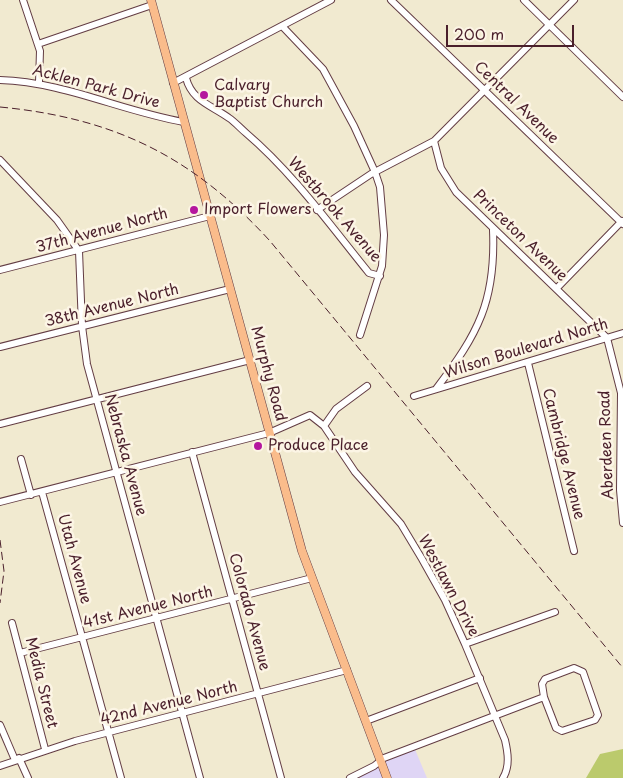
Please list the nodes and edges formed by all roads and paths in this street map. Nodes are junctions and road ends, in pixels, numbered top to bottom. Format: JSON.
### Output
{"nodes":[{"id":1,"x":24,"y":0,"type":"edge"},
{"id":2,"x":331,"y":0,"type":"edge"},
{"id":3,"x":391,"y":0,"type":"edge"},
{"id":4,"x":524,"y":0,"type":"edge"},
{"id":5,"x":574,"y":0,"type":"edge"},
{"id":6,"x":151,"y":3,"type":"edge"},
{"id":7,"x":282,"y":26,"type":"junction"},
{"id":8,"x":550,"y":26,"type":"junction"},
{"id":9,"x":38,"y":44,"type":"junction"},
{"id":10,"x":186,"y":78,"type":"junction"},
{"id":11,"x":0,"y":80,"type":"edge"},
{"id":12,"x":39,"y":82,"type":"junction"},
{"id":13,"x":174,"y":84,"type":"junction"},
{"id":14,"x":485,"y":91,"type":"junction"},
{"id":15,"x":623,"y":97,"type":"edge"},
{"id":16,"x":184,"y":122,"type":"junction"},
{"id":17,"x":434,"y":142,"type":"junction"},
{"id":18,"x":0,"y":160,"type":"edge"},
{"id":19,"x":375,"y":172,"type":"junction"},
{"id":20,"x":317,"y":210,"type":"junction"},
{"id":21,"x":210,"y":216,"type":"junction"},
{"id":22,"x":622,"y":222,"type":"edge"},
{"id":23,"x":494,"y":230,"type":"junction"},
{"id":24,"x":79,"y":251,"type":"junction"},
{"id":25,"x":0,"y":270,"type":"edge"},
{"id":26,"x":380,"y":276,"type":"junction"},
{"id":27,"x":557,"y":288,"type":"junction"},
{"id":28,"x":230,"y":289,"type":"junction"},
{"id":29,"x":82,"y":326,"type":"junction"},
{"id":30,"x":623,"y":334,"type":"edge"},
{"id":31,"x":360,"y":335,"type":"dead end"},
{"id":32,"x":606,"y":338,"type":"junction"},
{"id":33,"x":0,"y":347,"type":"edge"},
{"id":34,"x":250,"y":360,"type":"junction"},
{"id":35,"x":528,"y":362,"type":"junction"},
{"id":36,"x":367,"y":386,"type":"dead end"},
{"id":37,"x":436,"y":389,"type":"junction"},
{"id":38,"x":622,"y":393,"type":"edge"},
{"id":39,"x":414,"y":396,"type":"dead end"},
{"id":40,"x":97,"y":399,"type":"junction"},
{"id":41,"x":0,"y":424,"type":"edge"},
{"id":42,"x":324,"y":426,"type":"junction"},
{"id":43,"x":270,"y":433,"type":"junction"},
{"id":44,"x":192,"y":452,"type":"junction"},
{"id":45,"x":21,"y":458,"type":"dead end"},
{"id":46,"x":116,"y":471,"type":"junction"},
{"id":47,"x":42,"y":492,"type":"junction"},
{"id":48,"x":31,"y":495,"type":"junction"},
{"id":49,"x":0,"y":502,"type":"edge"},
{"id":50,"x":623,"y":523,"type":"edge"},
{"id":51,"x":574,"y":551,"type":"dead end"},
{"id":52,"x":312,"y":578,"type":"junction"},
{"id":53,"x":232,"y":599,"type":"junction"},
{"id":54,"x":555,"y":612,"type":"dead end"},
{"id":55,"x":157,"y":618,"type":"junction"},
{"id":56,"x":12,"y":624,"type":"dead end"},
{"id":57,"x":82,"y":637,"type":"junction"},
{"id":58,"x":465,"y":644,"type":"junction"},
{"id":59,"x":20,"y":653,"type":"junction"},
{"id":60,"x":347,"y":670,"type":"junction"},
{"id":61,"x":480,"y":678,"type":"junction"},
{"id":62,"x":258,"y":694,"type":"junction"},
{"id":63,"x":544,"y":697,"type":"junction"},
{"id":64,"x":183,"y":714,"type":"junction"},
{"id":65,"x":495,"y":714,"type":"junction"},
{"id":66,"x":366,"y":721,"type":"junction"},
{"id":67,"x":0,"y":725,"type":"edge"},
{"id":68,"x":108,"y":732,"type":"junction"},
{"id":69,"x":44,"y":750,"type":"junction"},
{"id":70,"x":17,"y":759,"type":"junction"},
{"id":71,"x":381,"y":761,"type":"junction"},
{"id":72,"x":0,"y":766,"type":"edge"},
{"id":73,"x":28,"y":778,"type":"edge"},
{"id":74,"x":121,"y":778,"type":"edge"},
{"id":75,"x":200,"y":778,"type":"edge"},
{"id":76,"x":281,"y":778,"type":"edge"},
{"id":77,"x":350,"y":778,"type":"edge"},
{"id":78,"x":388,"y":778,"type":"edge"},
{"id":79,"x":503,"y":778,"type":"edge"}],
"edges":[{"from":1,"to":9,"type":"street"},
{"from":2,"to":7,"type":"street"},
{"from":3,"to":14,"type":"street","name":"Central Avenue"},
{"from":4,"to":8,"type":"street"},
{"from":5,"to":8,"type":"street"},
{"from":6,"to":9,"type":"street"},
{"from":6,"to":13,"type":"main road","name":"Murphy Road"},
{"from":7,"to":10,"type":"street"},
{"from":7,"to":19,"type":"street"},
{"from":8,"to":14,"type":"street"},
{"from":8,"to":15,"type":"street"},
{"from":9,"to":12,"type":"street"},
{"from":10,"to":13,"type":"street"},
{"from":10,"to":20,"type":"street","name":"Westbrook Avenue"},
{"from":11,"to":12,"type":"street","name":"Acklen Park Drive"},
{"from":12,"to":16,"type":"street","name":"Acklen Park Drive"},
{"from":13,"to":16,"type":"main road","name":"Murphy Road"},
{"from":14,"to":17,"type":"street"},
{"from":14,"to":22,"type":"street","name":"Central Avenue"},
{"from":16,"to":21,"type":"main road","name":"Murphy Road"},
{"from":17,"to":19,"type":"street"},
{"from":17,"to":23,"type":"street","name":"Princeton Avenue"},
{"from":18,"to":24,"type":"street"},
{"from":19,"to":20,"type":"street"},
{"from":19,"to":26,"type":"street"},
{"from":20,"to":26,"type":"street","name":"Westbrook Avenue"},
{"from":21,"to":24,"type":"street","name":"37th Avenue North"},
{"from":21,"to":28,"type":"main road","name":"Murphy Road"},
{"from":22,"to":27,"type":"street"},
{"from":23,"to":27,"type":"street","name":"Princeton Avenue"},
{"from":23,"to":37,"type":"street"},
{"from":24,"to":25,"type":"street","name":"37th Avenue North"},
{"from":24,"to":29,"type":"street","name":"Nebraska Avenue"},
{"from":26,"to":31,"type":"street"},
{"from":27,"to":32,"type":"street","name":"Princeton Avenue"},
{"from":28,"to":29,"type":"street","name":"38th Avenue North"},
{"from":28,"to":34,"type":"main road","name":"Murphy Road"},
{"from":29,"to":33,"type":"street","name":"38th Avenue North"},
{"from":29,"to":40,"type":"street","name":"Nebraska Avenue"},
{"from":30,"to":32,"type":"street","name":"Wilson Boulevard North"},
{"from":32,"to":35,"type":"street","name":"Wilson Boulevard North"},
{"from":32,"to":38,"type":"street","name":"Aberdeen Road"},
{"from":34,"to":40,"type":"street"},
{"from":34,"to":43,"type":"main road","name":"Murphy Road"},
{"from":35,"to":37,"type":"street","name":"Wilson Boulevard North"},
{"from":35,"to":51,"type":"street","name":"Cambridge Avenue"},
{"from":36,"to":42,"type":"street"},
{"from":37,"to":39,"type":"street","name":"Wilson Boulevard North"},
{"from":38,"to":50,"type":"street","name":"Aberdeen Road"},
{"from":40,"to":41,"type":"street"},
{"from":40,"to":46,"type":"street","name":"Nebraska Avenue"},
{"from":42,"to":43,"type":"street"},
{"from":42,"to":58,"type":"street","name":"Westlawn Drive"},
{"from":43,"to":44,"type":"street"},
{"from":43,"to":52,"type":"main road","name":"Murphy Road"},
{"from":44,"to":46,"type":"street"},
{"from":44,"to":53,"type":"street","name":"Colorado Avenue"},
{"from":45,"to":48,"type":"street"},
{"from":46,"to":47,"type":"street"},
{"from":46,"to":55,"type":"street","name":"Nebraska Avenue"},
{"from":47,"to":48,"type":"street"},
{"from":47,"to":57,"type":"street","name":"Utah Avenue"},
{"from":48,"to":49,"type":"street"},
{"from":52,"to":53,"type":"street","name":"41st Avenue North"},
{"from":52,"to":60,"type":"main road","name":"Murphy Road"},
{"from":53,"to":55,"type":"street","name":"41st Avenue North"},
{"from":53,"to":62,"type":"street","name":"Colorado Avenue"},
{"from":54,"to":58,"type":"street"},
{"from":55,"to":57,"type":"street","name":"41st Avenue North"},
{"from":55,"to":64,"type":"street","name":"Nebraska Avenue"},
{"from":56,"to":59,"type":"street","name":"Media Street"},
{"from":57,"to":59,"type":"street","name":"41st Avenue North"},
{"from":57,"to":68,"type":"street","name":"Utah Avenue"},
{"from":58,"to":61,"type":"street","name":"Westlawn Drive"},
{"from":59,"to":69,"type":"street","name":"Media Street"},
{"from":60,"to":62,"type":"street","name":"42nd Avenue North"},
{"from":60,"to":66,"type":"main road","name":"Murphy Road"},
{"from":61,"to":65,"type":"street","name":"Westlawn Drive"},
{"from":61,"to":66,"type":"street"},
{"from":62,"to":64,"type":"street","name":"42nd Avenue North"},
{"from":62,"to":76,"type":"street","name":"Colorado Avenue"},
{"from":63,"to":63,"type":"street"},
{"from":63,"to":65,"type":"street"},
{"from":64,"to":68,"type":"street","name":"42nd Avenue North"},
{"from":64,"to":75,"type":"street","name":"Nebraska Avenue"},
{"from":65,"to":71,"type":"street"},
{"from":65,"to":79,"type":"street","name":"Westlawn Drive"},
{"from":66,"to":71,"type":"main road","name":"Murphy Road"},
{"from":67,"to":70,"type":"street"},
{"from":68,"to":69,"type":"street","name":"42nd Avenue North"},
{"from":68,"to":74,"type":"street","name":"Utah Avenue"},
{"from":69,"to":70,"type":"street","name":"42nd Avenue North"},
{"from":70,"to":72,"type":"street","name":"42nd Avenue North"},
{"from":70,"to":73,"type":"street"},
{"from":71,"to":77,"type":"street"},
{"from":71,"to":78,"type":"main road","name":"Murphy Road"}]}
